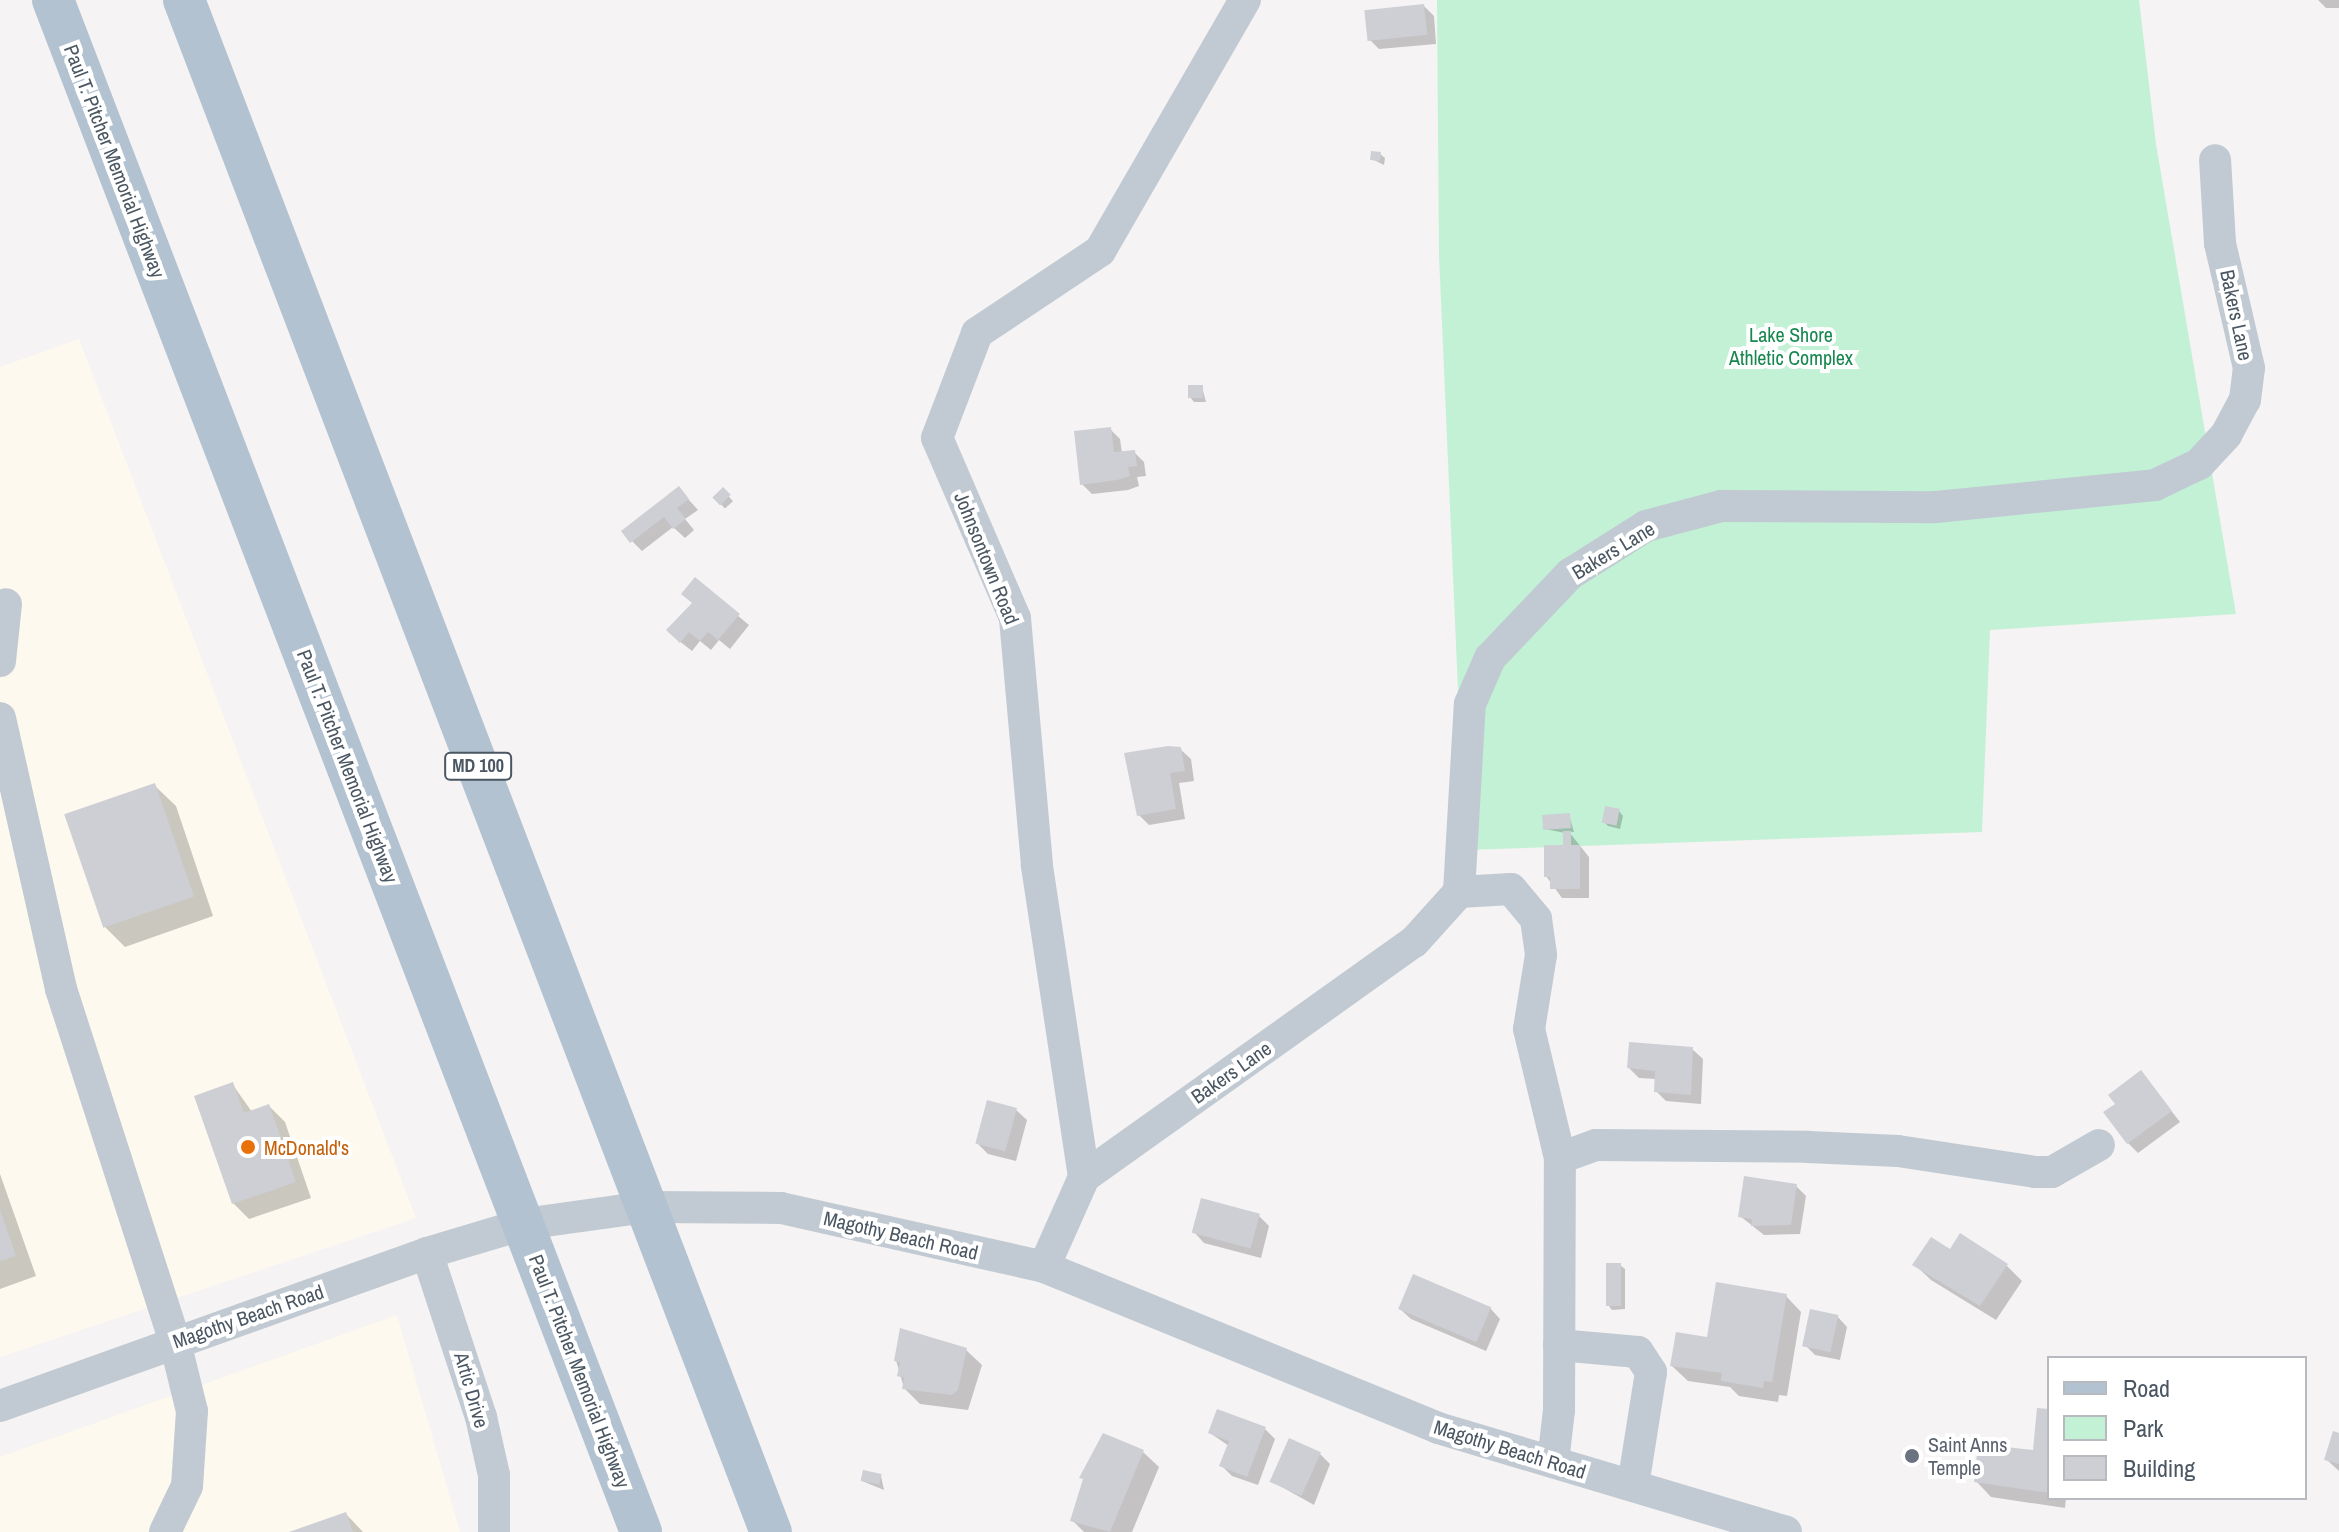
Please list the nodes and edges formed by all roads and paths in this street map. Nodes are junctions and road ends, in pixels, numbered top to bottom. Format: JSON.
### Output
{"nodes":[{"id":1,"x":53,"y":0,"type":"edge"},
{"id":2,"x":184,"y":0,"type":"edge"},
{"id":3,"x":1245,"y":0,"type":"edge"},
{"id":4,"x":2215,"y":160,"type":"dead end"},
{"id":5,"x":6,"y":604,"type":"dead end"},
{"id":6,"x":0,"y":661,"type":"edge"},
{"id":7,"x":0,"y":718,"type":"edge"},
{"id":8,"x":1459,"y":892,"type":"junction"},
{"id":9,"x":2099,"y":1145,"type":"dead end"},
{"id":10,"x":1560,"y":1158,"type":"junction"},
{"id":11,"x":1084,"y":1177,"type":"junction"},
{"id":12,"x":647,"y":1207,"type":"junction"},
{"id":13,"x":524,"y":1224,"type":"junction"},
{"id":14,"x":427,"y":1253,"type":"junction"},
{"id":15,"x":1044,"y":1267,"type":"junction"},
{"id":16,"x":175,"y":1342,"type":"junction"},
{"id":17,"x":1559,"y":1345,"type":"junction"},
{"id":18,"x":0,"y":1406,"type":"edge"},
{"id":19,"x":1553,"y":1462,"type":"junction"},
{"id":20,"x":1633,"y":1486,"type":"junction"},
{"id":21,"x":165,"y":1532,"type":"edge"},
{"id":22,"x":494,"y":1532,"type":"edge"},
{"id":23,"x":641,"y":1532,"type":"edge"},
{"id":24,"x":771,"y":1532,"type":"edge"},
{"id":25,"x":1786,"y":1532,"type":"edge"}],
"edges":[{"from":1,"to":13,"type":"main road","name":"Paul T. Pitcher Memorial Highway"},
{"from":2,"to":12,"type":"main road","number":"MD 100"},
{"from":3,"to":11,"type":"street","name":"Johnsontown Road"},
{"from":4,"to":8,"type":"street","name":"Bakers Lane"},
{"from":5,"to":6,"type":"street"},
{"from":7,"to":16,"type":"street"},
{"from":8,"to":10,"type":"street"},
{"from":8,"to":11,"type":"street","name":"Bakers Lane"},
{"from":9,"to":10,"type":"street"},
{"from":10,"to":17,"type":"street"},
{"from":11,"to":15,"type":"street"},
{"from":12,"to":13,"type":"street","name":"Magothy Beach Road"},
{"from":12,"to":15,"type":"street","name":"Magothy Beach Road"},
{"from":12,"to":24,"type":"main road","number":"MD 100"},
{"from":13,"to":14,"type":"street","name":"Magothy Beach Road"},
{"from":13,"to":23,"type":"main road","name":"Paul T. Pitcher Memorial Highway"},
{"from":14,"to":16,"type":"street","name":"Magothy Beach Road"},
{"from":14,"to":22,"type":"street","name":"Artic Drive"},
{"from":15,"to":19,"type":"street","name":"Magothy Beach Road"},
{"from":16,"to":18,"type":"street","name":"Magothy Beach Road"},
{"from":16,"to":21,"type":"street"},
{"from":17,"to":19,"type":"street"},
{"from":17,"to":20,"type":"street"},
{"from":19,"to":20,"type":"street","name":"Magothy Beach Road"},
{"from":20,"to":25,"type":"street","name":"Magothy Beach Road"}]}
